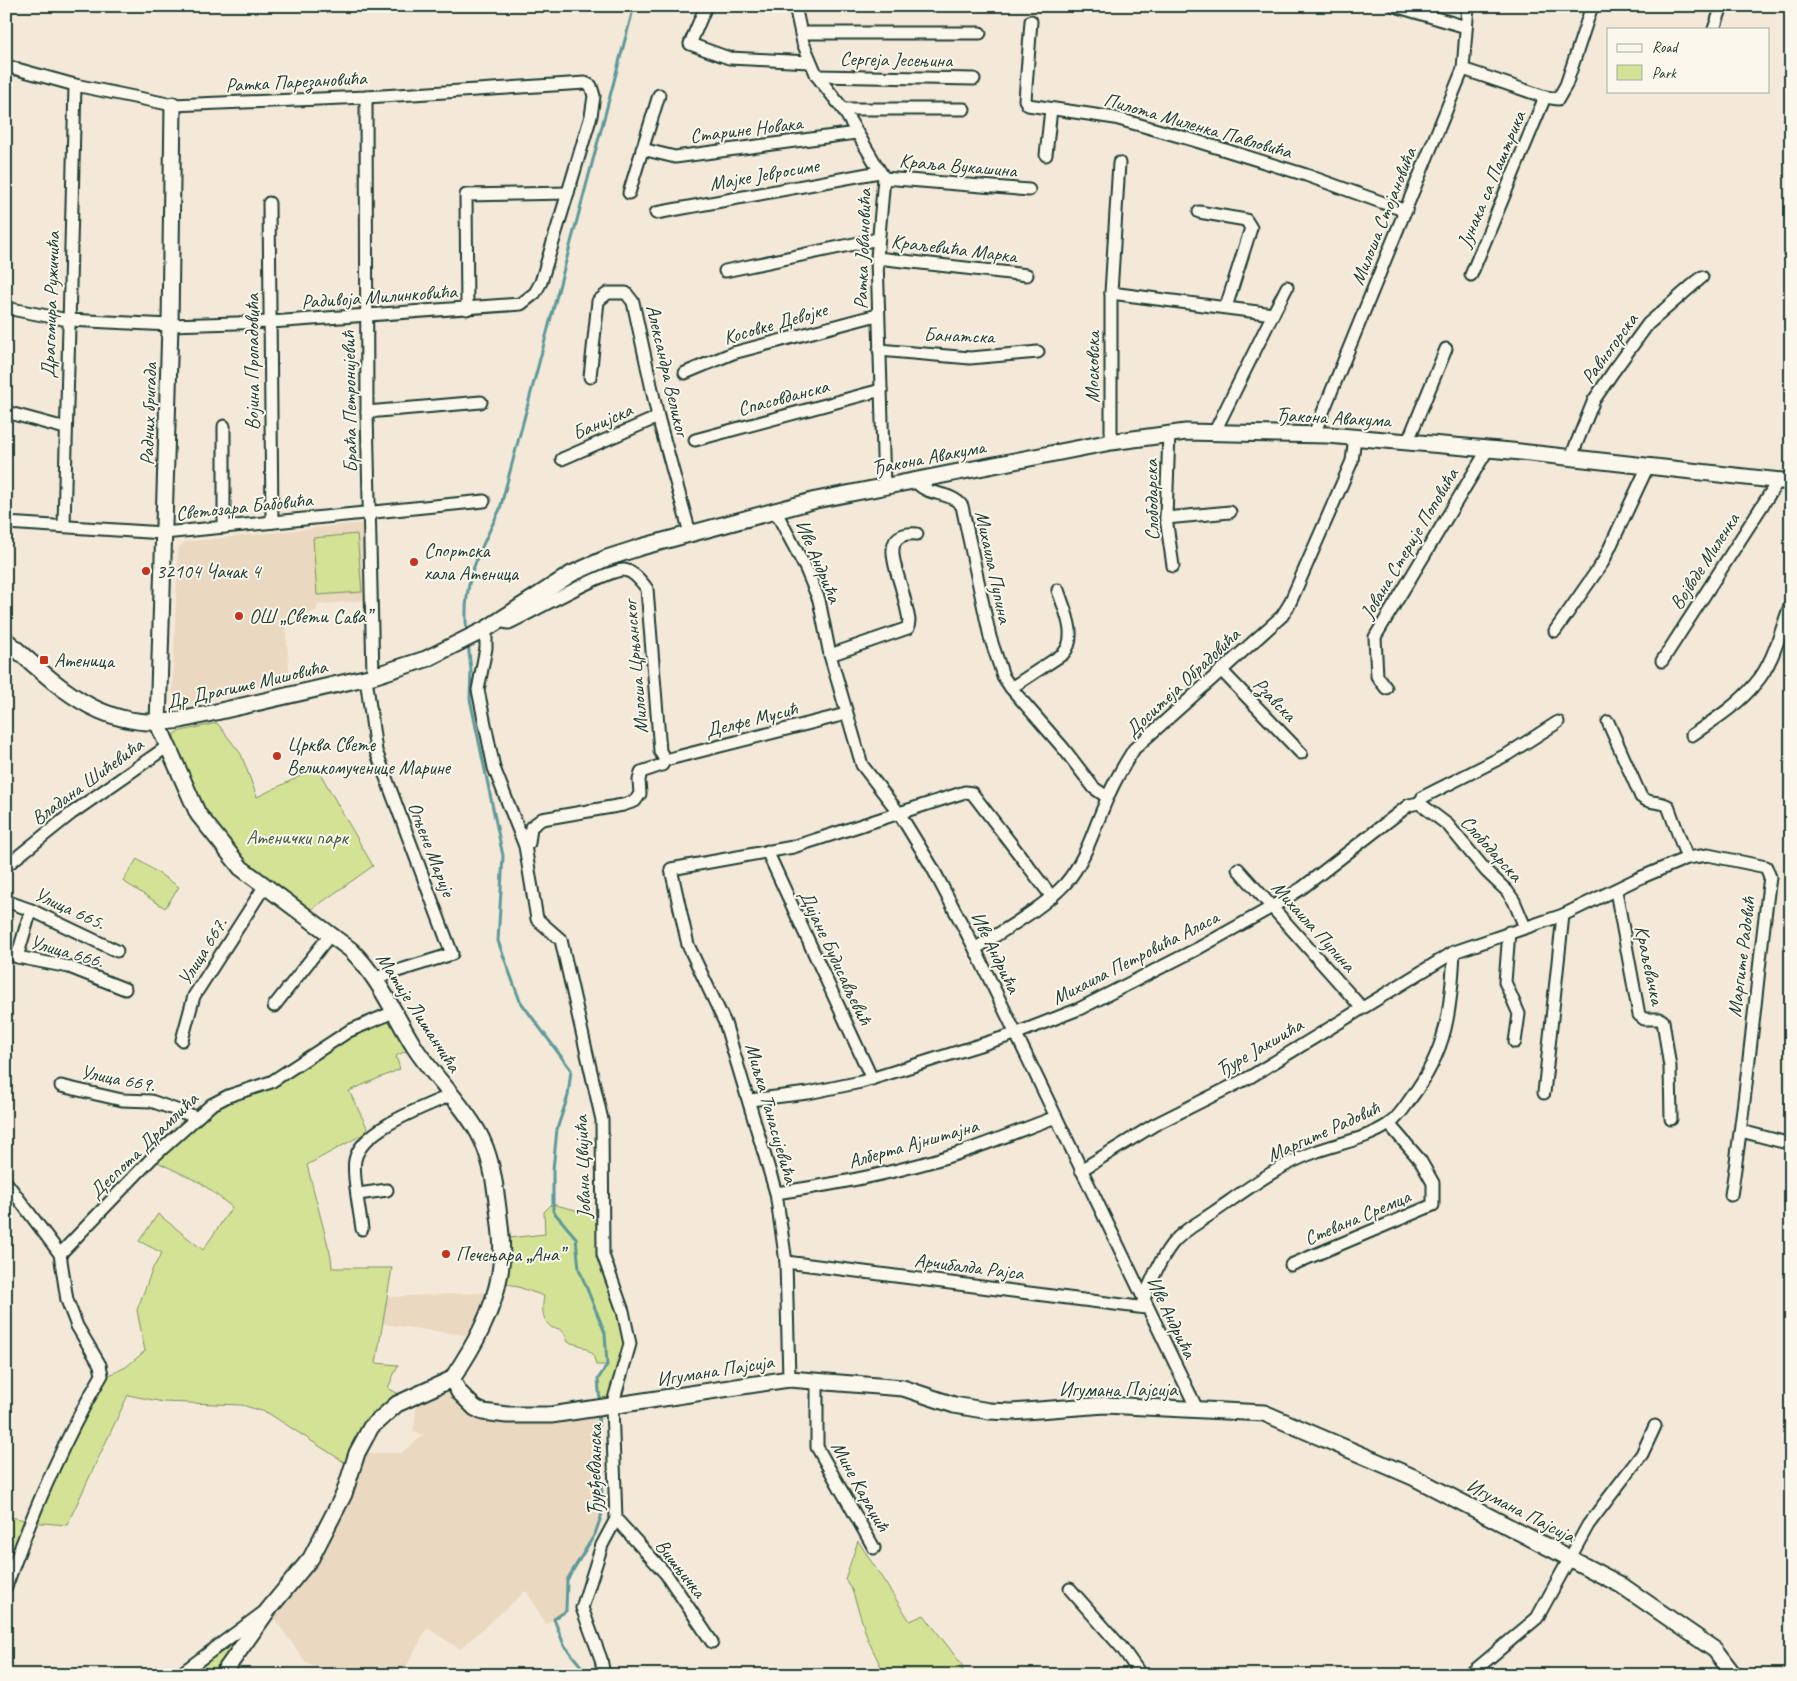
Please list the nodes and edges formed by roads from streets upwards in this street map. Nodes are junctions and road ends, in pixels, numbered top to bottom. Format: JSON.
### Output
{"nodes":[{"id":1,"x":706,"y":6,"type":"edge"},
{"id":2,"x":795,"y":6,"type":"edge"},
{"id":3,"x":1395,"y":6,"type":"edge"},
{"id":4,"x":1468,"y":6,"type":"edge"},
{"id":5,"x":1592,"y":6,"type":"edge"},
{"id":6,"x":1722,"y":6,"type":"edge"},
{"id":7,"x":1031,"y":21,"type":"dead end"},
{"id":8,"x":1466,"y":27,"type":"junction"},
{"id":9,"x":1714,"y":28,"type":"edge"},
{"id":10,"x":801,"y":33,"type":"junction"},
{"id":11,"x":980,"y":33,"type":"dead end"},
{"id":12,"x":809,"y":62,"type":"junction"},
{"id":13,"x":6,"y":66,"type":"edge"},
{"id":14,"x":1463,"y":69,"type":"junction"},
{"id":15,"x":817,"y":76,"type":"junction"},
{"id":16,"x":974,"y":79,"type":"dead end"},
{"id":17,"x":75,"y":85,"type":"junction"},
{"id":18,"x":591,"y":86,"type":"joint"},
{"id":19,"x":659,"y":94,"type":"dead end"},
{"id":20,"x":366,"y":97,"type":"junction"},
{"id":21,"x":1545,"y":97,"type":"junction"},
{"id":22,"x":172,"y":105,"type":"junction"},
{"id":23,"x":843,"y":109,"type":"junction"},
{"id":24,"x":964,"y":109,"type":"dead end"},
{"id":25,"x":1050,"y":110,"type":"junction"},
{"id":26,"x":856,"y":133,"type":"junction"},
{"id":27,"x":642,"y":149,"type":"junction"},
{"id":28,"x":1046,"y":155,"type":"dead end"},
{"id":29,"x":1119,"y":163,"type":"dead end"},
{"id":30,"x":882,"y":175,"type":"junction"},
{"id":31,"x":1029,"y":190,"type":"dead end"},
{"id":32,"x":568,"y":193,"type":"junction"},
{"id":33,"x":629,"y":193,"type":"dead end"},
{"id":34,"x":269,"y":203,"type":"dead end"},
{"id":35,"x":1406,"y":211,"type":"junction"},
{"id":36,"x":656,"y":212,"type":"dead end"},
{"id":37,"x":1199,"y":212,"type":"dead end"},
{"id":38,"x":878,"y":239,"type":"junction"},
{"id":39,"x":877,"y":258,"type":"junction"},
{"id":40,"x":725,"y":271,"type":"dead end"},
{"id":41,"x":1027,"y":275,"type":"dead end"},
{"id":42,"x":1471,"y":275,"type":"dead end"},
{"id":43,"x":1702,"y":277,"type":"dead end"},
{"id":44,"x":1287,"y":287,"type":"dead end"},
{"id":45,"x":1111,"y":293,"type":"junction"},
{"id":46,"x":6,"y":308,"type":"edge"},
{"id":47,"x":1226,"y":308,"type":"junction"},
{"id":48,"x":468,"y":309,"type":"junction"},
{"id":49,"x":1273,"y":314,"type":"junction"},
{"id":50,"x":878,"y":315,"type":"junction"},
{"id":51,"x":367,"y":316,"type":"junction"},
{"id":52,"x":68,"y":320,"type":"junction"},
{"id":53,"x":271,"y":322,"type":"junction"},
{"id":54,"x":170,"y":325,"type":"junction"},
{"id":55,"x":1446,"y":349,"type":"dead end"},
{"id":56,"x":879,"y":350,"type":"junction"},
{"id":57,"x":1038,"y":352,"type":"dead end"},
{"id":58,"x":685,"y":373,"type":"dead end"},
{"id":59,"x":590,"y":377,"type":"dead end"},
{"id":60,"x":881,"y":390,"type":"junction"},
{"id":61,"x":481,"y":402,"type":"dead end"},
{"id":62,"x":6,"y":412,"type":"edge"},
{"id":63,"x":367,"y":412,"type":"junction"},
{"id":64,"x":658,"y":417,"type":"junction"},
{"id":65,"x":224,"y":426,"type":"dead end"},
{"id":66,"x":65,"y":428,"type":"junction"},
{"id":67,"x":1215,"y":431,"type":"junction"},
{"id":68,"x":1169,"y":433,"type":"junction"},
{"id":69,"x":1314,"y":434,"type":"junction"},
{"id":70,"x":1355,"y":437,"type":"junction"},
{"id":71,"x":695,"y":440,"type":"dead end"},
{"id":72,"x":1111,"y":442,"type":"junction"},
{"id":73,"x":1408,"y":442,"type":"junction"},
{"id":74,"x":1488,"y":448,"type":"junction"},
{"id":75,"x":1572,"y":458,"type":"junction"},
{"id":76,"x":562,"y":459,"type":"dead end"},
{"id":77,"x":1648,"y":466,"type":"junction"},
{"id":78,"x":915,"y":480,"type":"junction"},
{"id":79,"x":1784,"y":482,"type":"edge"},
{"id":80,"x":884,"y":486,"type":"junction"},
{"id":81,"x":484,"y":501,"type":"dead end"},
{"id":82,"x":775,"y":510,"type":"junction"},
{"id":83,"x":1230,"y":512,"type":"dead end"},
{"id":84,"x":370,"y":513,"type":"junction"},
{"id":85,"x":1166,"y":518,"type":"junction"},
{"id":86,"x":272,"y":522,"type":"junction"},
{"id":87,"x":6,"y":523,"type":"edge"},
{"id":88,"x":64,"y":526,"type":"junction"},
{"id":89,"x":224,"y":527,"type":"junction"},
{"id":90,"x":164,"y":533,"type":"junction"},
{"id":91,"x":690,"y":533,"type":"junction"},
{"id":92,"x":917,"y":534,"type":"dead end"},
{"id":93,"x":1173,"y":566,"type":"dead end"},
{"id":94,"x":1058,"y":590,"type":"dead end"},
{"id":95,"x":1791,"y":603,"type":"edge"},
{"id":96,"x":488,"y":627,"type":"junction"},
{"id":97,"x":1555,"y":631,"type":"dead end"},
{"id":98,"x":6,"y":640,"type":"edge"},
{"id":99,"x":830,"y":655,"type":"junction"},
{"id":100,"x":1662,"y":661,"type":"dead end"},
{"id":101,"x":1221,"y":670,"type":"junction"},
{"id":102,"x":370,"y":677,"type":"junction"},
{"id":103,"x":1011,"y":688,"type":"junction"},
{"id":104,"x":1386,"y":688,"type":"dead end"},
{"id":105,"x":846,"y":714,"type":"junction"},
{"id":106,"x":1558,"y":722,"type":"dead end"},
{"id":107,"x":1608,"y":722,"type":"dead end"},
{"id":108,"x":158,"y":724,"type":"junction"},
{"id":109,"x":1692,"y":736,"type":"dead end"},
{"id":110,"x":168,"y":746,"type":"junction"},
{"id":111,"x":1301,"y":753,"type":"dead end"},
{"id":112,"x":666,"y":760,"type":"junction"},
{"id":113,"x":1107,"y":798,"type":"junction"},
{"id":114,"x":1419,"y":803,"type":"junction"},
{"id":115,"x":899,"y":813,"type":"junction"},
{"id":116,"x":525,"y":846,"type":"junction"},
{"id":117,"x":767,"y":851,"type":"junction"},
{"id":118,"x":1687,"y":858,"type":"junction"},
{"id":119,"x":6,"y":866,"type":"edge"},
{"id":120,"x":1238,"y":870,"type":"dead end"},
{"id":121,"x":264,"y":887,"type":"junction"},
{"id":122,"x":1616,"y":891,"type":"junction"},
{"id":123,"x":1052,"y":896,"type":"junction"},
{"id":124,"x":6,"y":901,"type":"edge"},
{"id":125,"x":1272,"y":907,"type":"junction"},
{"id":126,"x":32,"y":910,"type":"junction"},
{"id":127,"x":1563,"y":915,"type":"junction"},
{"id":128,"x":1525,"y":927,"type":"junction"},
{"id":129,"x":1509,"y":932,"type":"junction"},
{"id":130,"x":330,"y":935,"type":"junction"},
{"id":131,"x":975,"y":949,"type":"junction"},
{"id":132,"x":117,"y":951,"type":"dead end"},
{"id":133,"x":1454,"y":952,"type":"junction"},
{"id":134,"x":376,"y":978,"type":"junction"},
{"id":135,"x":125,"y":989,"type":"dead end"},
{"id":136,"x":274,"y":1006,"type":"dead end"},
{"id":137,"x":1362,"y":1007,"type":"junction"},
{"id":138,"x":396,"y":1011,"type":"junction"},
{"id":139,"x":1015,"y":1034,"type":"junction"},
{"id":140,"x":182,"y":1040,"type":"dead end"},
{"id":141,"x":1515,"y":1042,"type":"dead end"},
{"id":142,"x":872,"y":1079,"type":"junction"},
{"id":143,"x":61,"y":1086,"type":"dead end"},
{"id":144,"x":1544,"y":1093,"type":"dead end"},
{"id":145,"x":451,"y":1095,"type":"junction"},
{"id":146,"x":750,"y":1100,"type":"junction"},
{"id":147,"x":196,"y":1117,"type":"junction"},
{"id":148,"x":1056,"y":1117,"type":"junction"},
{"id":149,"x":1671,"y":1119,"type":"dead end"},
{"id":150,"x":1389,"y":1124,"type":"junction"},
{"id":151,"x":1741,"y":1131,"type":"junction"},
{"id":152,"x":1791,"y":1144,"type":"edge"},
{"id":153,"x":1081,"y":1170,"type":"junction"},
{"id":154,"x":6,"y":1182,"type":"edge"},
{"id":155,"x":387,"y":1190,"type":"dead end"},
{"id":156,"x":776,"y":1193,"type":"junction"},
{"id":157,"x":358,"y":1194,"type":"junction"},
{"id":158,"x":1731,"y":1195,"type":"dead end"},
{"id":159,"x":362,"y":1229,"type":"dead end"},
{"id":160,"x":60,"y":1254,"type":"junction"},
{"id":161,"x":786,"y":1262,"type":"junction"},
{"id":162,"x":1290,"y":1265,"type":"dead end"},
{"id":163,"x":1145,"y":1305,"type":"junction"},
{"id":164,"x":452,"y":1379,"type":"junction"},
{"id":165,"x":789,"y":1379,"type":"junction"},
{"id":166,"x":817,"y":1382,"type":"junction"},
{"id":167,"x":612,"y":1406,"type":"junction"},
{"id":168,"x":1197,"y":1410,"type":"junction"},
{"id":169,"x":1656,"y":1426,"type":"dead end"},
{"id":170,"x":616,"y":1519,"type":"junction"},
{"id":171,"x":874,"y":1548,"type":"dead end"},
{"id":172,"x":1570,"y":1557,"type":"junction"},
{"id":173,"x":6,"y":1587,"type":"edge"},
{"id":174,"x":1070,"y":1589,"type":"dead end"},
{"id":175,"x":268,"y":1610,"type":"junction"},
{"id":176,"x":712,"y":1642,"type":"dead end"},
{"id":177,"x":179,"y":1675,"type":"edge"},
{"id":178,"x":222,"y":1675,"type":"edge"},
{"id":179,"x":604,"y":1675,"type":"edge"},
{"id":180,"x":1141,"y":1675,"type":"edge"},
{"id":181,"x":1469,"y":1675,"type":"edge"},
{"id":182,"x":1734,"y":1675,"type":"edge"}],
"edges":[{"from":1,"to":12,"type":"street"},
{"from":2,"to":10,"type":"street","name":"Ратка Јовановића"},
{"from":3,"to":8,"type":"street"},
{"from":4,"to":8,"type":"street","name":"Милоша Стојановића"},
{"from":5,"to":21,"type":"street","name":"Јунака са Паштрика"},
{"from":6,"to":9,"type":"street"},
{"from":7,"to":25,"type":"street","name":"Пилота Миленка Павловића"},
{"from":8,"to":14,"type":"street","name":"Милоша Стојановића"},
{"from":10,"to":11,"type":"street"},
{"from":10,"to":12,"type":"street","name":"Ратка Јовановића"},
{"from":12,"to":15,"type":"street","name":"Ратка Јовановића"},
{"from":13,"to":17,"type":"street","name":"Ратка Парезановића"},
{"from":14,"to":21,"type":"street","name":"Јунака са Паштрика"},
{"from":14,"to":35,"type":"street","name":"Милоша Стојановића"},
{"from":15,"to":16,"type":"street","name":"Сергеја Јесењина"},
{"from":15,"to":23,"type":"street","name":"Ратка Јовановића"},
{"from":17,"to":22,"type":"street","name":"Ратка Парезановића"},
{"from":17,"to":52,"type":"street","name":"Драгомира Ружичића"},
{"from":18,"to":20,"type":"street","name":"Ратка Парезановића"},
{"from":18,"to":32,"type":"street","name":"Радивоја Милинковића"},
{"from":19,"to":27,"type":"street"},
{"from":20,"to":22,"type":"street","name":"Ратка Парезановића"},
{"from":20,"to":51,"type":"street","name":"Браћа Петронијевић"},
{"from":21,"to":42,"type":"street","name":"Јунака са Паштрика"},
{"from":22,"to":54,"type":"street","name":"Радних бригада"},
{"from":23,"to":24,"type":"street"},
{"from":23,"to":26,"type":"street","name":"Ратка Јовановића"},
{"from":25,"to":28,"type":"street"},
{"from":25,"to":35,"type":"street","name":"Пилота Миленка Павловића"},
{"from":26,"to":27,"type":"street","name":"Старине Новака"},
{"from":26,"to":30,"type":"street","name":"Ратка Јовановића"},
{"from":27,"to":33,"type":"street"},
{"from":29,"to":45,"type":"street","name":"Московска"},
{"from":30,"to":31,"type":"street","name":"Краља Вукашина"},
{"from":30,"to":36,"type":"street","name":"Мајке Јевросиме"},
{"from":30,"to":38,"type":"street","name":"Ратка Јовановића"},
{"from":32,"to":48,"type":"street","name":"Радивоја Милинковића"},
{"from":32,"to":48,"type":"street"},
{"from":34,"to":53,"type":"street","name":"Војина Пропадовића"},
{"from":35,"to":69,"type":"street","name":"Милоша Стојановића"},
{"from":37,"to":47,"type":"street"},
{"from":38,"to":39,"type":"street","name":"Ратка Јовановића"},
{"from":38,"to":40,"type":"street"},
{"from":39,"to":41,"type":"street","name":"Краљевића Марка"},
{"from":39,"to":50,"type":"street","name":"Ратка Јовановића"},
{"from":43,"to":75,"type":"street","name":"Равногорска"},
{"from":44,"to":49,"type":"street"},
{"from":45,"to":47,"type":"street"},
{"from":45,"to":72,"type":"street","name":"Московска"},
{"from":46,"to":52,"type":"street","name":"Радивоја Милинковића"},
{"from":47,"to":49,"type":"street"},
{"from":48,"to":51,"type":"street","name":"Радивоја Милинковића"},
{"from":49,"to":67,"type":"street"},
{"from":50,"to":56,"type":"street","name":"Ратка Јовановића"},
{"from":50,"to":58,"type":"street","name":"Косовке Девојке"},
{"from":51,"to":53,"type":"street","name":"Радивоја Милинковића"},
{"from":51,"to":63,"type":"street","name":"Браћа Петронијевић"},
{"from":52,"to":54,"type":"street","name":"Радивоја Милинковића"},
{"from":52,"to":66,"type":"street","name":"Драгомира Ружичића"},
{"from":53,"to":54,"type":"street","name":"Радивоја Милинковића"},
{"from":53,"to":86,"type":"street","name":"Војина Пропадовића"},
{"from":54,"to":90,"type":"street","name":"Радних бригада"},
{"from":55,"to":73,"type":"street","name":"Ђакона Авакума"},
{"from":56,"to":57,"type":"street","name":"Банатска"},
{"from":56,"to":60,"type":"street","name":"Ратка Јовановића"},
{"from":59,"to":64,"type":"street","name":"Александра Великог"},
{"from":60,"to":71,"type":"street","name":"Спасовданска"},
{"from":60,"to":80,"type":"street","name":"Ратка Јовановића"},
{"from":61,"to":63,"type":"street"},
{"from":62,"to":66,"type":"street"},
{"from":63,"to":84,"type":"street","name":"Браћа Петронијевић"},
{"from":64,"to":76,"type":"street","name":"Банијска"},
{"from":64,"to":91,"type":"street","name":"Александра Великог"},
{"from":65,"to":89,"type":"street"},
{"from":66,"to":88,"type":"street","name":"Драгомира Ружичића"},
{"from":67,"to":68,"type":"street","name":"Ђакона Авакума"},
{"from":67,"to":69,"type":"street","name":"Ђакона Авакума"},
{"from":68,"to":72,"type":"street","name":"Ђакона Авакума"},
{"from":68,"to":85,"type":"street","name":"Слободарска"},
{"from":69,"to":70,"type":"street","name":"Ђакона Авакума"},
{"from":70,"to":73,"type":"street","name":"Ђакона Авакума"},
{"from":70,"to":101,"type":"street","name":"Доситеја Обрадовића"},
{"from":72,"to":78,"type":"street","name":"Ђакона Авакума"},
{"from":73,"to":74,"type":"street","name":"Ђакона Авакума"},
{"from":74,"to":75,"type":"street","name":"Ђакона Авакума"},
{"from":74,"to":104,"type":"street","name":"Јована Стерије Поповића"},
{"from":75,"to":77,"type":"street","name":"Ђакона Авакума"},
{"from":77,"to":79,"type":"street","name":"Ђакона Авакума"},
{"from":77,"to":97,"type":"street"},
{"from":78,"to":80,"type":"street","name":"Ђакона Авакума"},
{"from":78,"to":103,"type":"street","name":"Михаила Пупина"},
{"from":79,"to":100,"type":"street","name":"Војводе Миленка"},
{"from":80,"to":82,"type":"street","name":"Ђакона Авакума"},
{"from":81,"to":84,"type":"street","name":"Светозара Бабовића"},
{"from":82,"to":91,"type":"street","name":"Ђакона Авакума"},
{"from":82,"to":99,"type":"street","name":"Иве Андрића"},
{"from":83,"to":85,"type":"street"},
{"from":84,"to":86,"type":"street","name":"Светозара Бабовића"},
{"from":84,"to":102,"type":"street","name":"Браћа Петронијевић"},
{"from":85,"to":93,"type":"street","name":"Слободарска"},
{"from":86,"to":89,"type":"street","name":"Светозара Бабовића"},
{"from":87,"to":88,"type":"street","name":"Светозара Бабовића"},
{"from":88,"to":90,"type":"street","name":"Светозара Бабовића"},
{"from":89,"to":90,"type":"street","name":"Светозара Бабовића"},
{"from":90,"to":108,"type":"street","name":"Радних бригада"},
{"from":91,"to":96,"type":"street","name":"Ђакона Авакума"},
{"from":92,"to":99,"type":"street"},
{"from":94,"to":103,"type":"street"},
{"from":95,"to":109,"type":"street"},
{"from":96,"to":102,"type":"street","name":"Др Драгише Мишовића"},
{"from":96,"to":112,"type":"street","name":"Милоша Црњанског"},
{"from":96,"to":116,"type":"street","name":"Јована Цвијића"},
{"from":98,"to":108,"type":"street","name":"Др Драгише Мишовића"},
{"from":99,"to":105,"type":"street","name":"Иве Андрића"},
{"from":101,"to":111,"type":"street","name":"Рзавска"},
{"from":101,"to":113,"type":"street","name":"Доситеја Обрадовића"},
{"from":102,"to":108,"type":"street","name":"Др Драгише Мишовића"},
{"from":102,"to":134,"type":"street","name":"Огњене Марије"},
{"from":103,"to":113,"type":"street","name":"Михаила Пупина"},
{"from":105,"to":112,"type":"street","name":"Делфе Мусић"},
{"from":105,"to":115,"type":"street","name":"Иве Андрића"},
{"from":106,"to":114,"type":"street","name":"Михаила Петровића Аласа"},
{"from":107,"to":118,"type":"street"},
{"from":108,"to":110,"type":"street","name":"Матије Лишанчића"},
{"from":110,"to":119,"type":"street","name":"Владана Шићевића"},
{"from":110,"to":121,"type":"street","name":"Матије Лишанчића"},
{"from":112,"to":116,"type":"street"},
{"from":113,"to":123,"type":"street","name":"Доситеја Обрадовића"},
{"from":114,"to":125,"type":"street","name":"Михаила Петровића Аласа"},
{"from":114,"to":128,"type":"street","name":"Слободарска"},
{"from":115,"to":117,"type":"street"},
{"from":115,"to":123,"type":"street"},
{"from":115,"to":131,"type":"street","name":"Иве Андрића"},
{"from":116,"to":167,"type":"street","name":"Јована Цвијића"},
{"from":117,"to":142,"type":"street","name":"Дијане Будисављевић"},
{"from":117,"to":146,"type":"street","name":"Миљка Танасијевића"},
{"from":118,"to":122,"type":"street","name":"Маргите Радовић"},
{"from":118,"to":151,"type":"street","name":"Маргите Радовић"},
{"from":120,"to":125,"type":"street","name":"Михаила Пупина"},
{"from":121,"to":130,"type":"street","name":"Матије Лишанчића"},
{"from":121,"to":140,"type":"street","name":"Улица 667."},
{"from":122,"to":127,"type":"street","name":"Маргите Радовић"},
{"from":122,"to":149,"type":"street","name":"Краљевачка"},
{"from":123,"to":131,"type":"street","name":"Доситеја Обрадовића"},
{"from":124,"to":126,"type":"street","name":"Улица 665."},
{"from":125,"to":137,"type":"street","name":"Михаила Пупина"},
{"from":125,"to":139,"type":"street","name":"Михаила Петровића Аласа"},
{"from":126,"to":132,"type":"street","name":"Улица 665."},
{"from":126,"to":135,"type":"street","name":"Улица 666."},
{"from":127,"to":128,"type":"street","name":"Маргите Радовић"},
{"from":127,"to":144,"type":"street"},
{"from":128,"to":129,"type":"street","name":"Маргите Радовић"},
{"from":129,"to":133,"type":"street","name":"Маргите Радовић"},
{"from":129,"to":141,"type":"street"},
{"from":130,"to":134,"type":"street","name":"Матије Лишанчића"},
{"from":130,"to":136,"type":"street"},
{"from":131,"to":139,"type":"street","name":"Иве Андрића"},
{"from":133,"to":137,"type":"street","name":"Ђуре Јакшића"},
{"from":133,"to":150,"type":"street","name":"Маргите Радовић"},
{"from":134,"to":138,"type":"street","name":"Матије Лишанчића"},
{"from":137,"to":153,"type":"street","name":"Ђуре Јакшића"},
{"from":138,"to":145,"type":"street","name":"Матије Лишанчића"},
{"from":138,"to":147,"type":"street","name":"Деспота Драмлића"},
{"from":139,"to":142,"type":"street","name":"Михаила Петровића Аласа"},
{"from":139,"to":148,"type":"street","name":"Иве Андрића"},
{"from":142,"to":146,"type":"street","name":"Михаила Петровића Аласа"},
{"from":143,"to":147,"type":"street","name":"Улица 669."},
{"from":145,"to":157,"type":"street"},
{"from":145,"to":164,"type":"street","name":"Матије Лишанчића"},
{"from":146,"to":156,"type":"street","name":"Миљка Танасијевића"},
{"from":147,"to":160,"type":"street","name":"Деспота Драмлића"},
{"from":148,"to":153,"type":"street","name":"Иве Андрића"},
{"from":148,"to":156,"type":"street","name":"Алберта Ајнштајна"},
{"from":150,"to":162,"type":"street","name":"Стевана Сремца"},
{"from":150,"to":163,"type":"street","name":"Маргите Радовић"},
{"from":151,"to":152,"type":"street"},
{"from":151,"to":158,"type":"street","name":"Маргите Радовић"},
{"from":153,"to":163,"type":"street","name":"Иве Андрића"},
{"from":154,"to":160,"type":"street"},
{"from":155,"to":157,"type":"street"},
{"from":156,"to":161,"type":"street","name":"Миљка Танасијевића"},
{"from":157,"to":159,"type":"street"},
{"from":160,"to":173,"type":"street"},
{"from":161,"to":163,"type":"street","name":"Арчибалда Рајса"},
{"from":161,"to":165,"type":"street","name":"Миљка Танасијевића"},
{"from":163,"to":168,"type":"street","name":"Иве Андрића"},
{"from":164,"to":167,"type":"street","name":"Игумана Пајсија"},
{"from":164,"to":175,"type":"street"},
{"from":165,"to":166,"type":"street","name":"Игумана Пајсија"},
{"from":165,"to":167,"type":"street","name":"Игумана Пајсија"},
{"from":166,"to":168,"type":"street","name":"Игумана Пајсија"},
{"from":166,"to":171,"type":"street","name":"Мине Караџић"},
{"from":167,"to":170,"type":"street","name":"Ђурђевданска"},
{"from":168,"to":172,"type":"street","name":"Игумана Пајсија"},
{"from":169,"to":172,"type":"street"},
{"from":170,"to":176,"type":"street","name":"Вишњичка"},
{"from":170,"to":179,"type":"street","name":"Ђурђевданска"},
{"from":172,"to":181,"type":"street"},
{"from":172,"to":182,"type":"street","name":"Игумана Пајсија"},
{"from":174,"to":180,"type":"street"},
{"from":175,"to":177,"type":"street"},
{"from":175,"to":178,"type":"street"}]}
